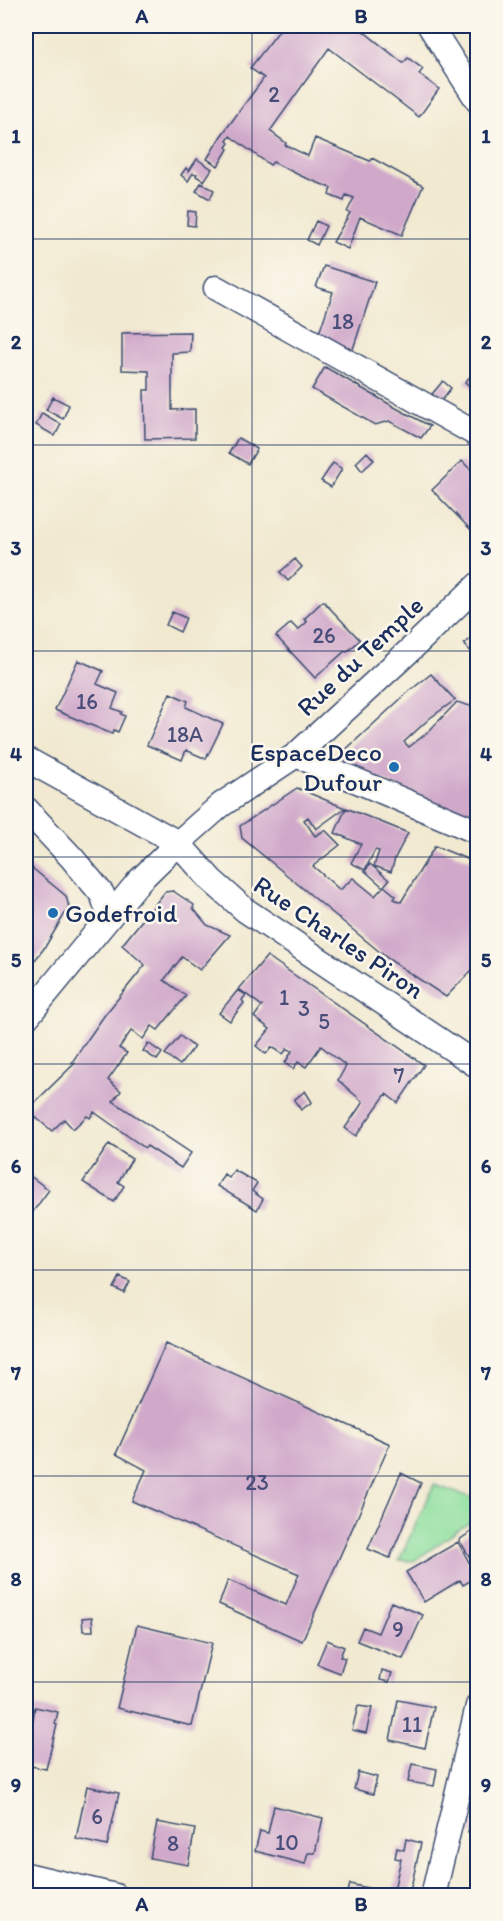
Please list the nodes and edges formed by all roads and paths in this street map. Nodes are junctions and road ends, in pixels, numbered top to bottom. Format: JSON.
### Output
{"nodes":[{"id":1,"x":430,"y":26,"type":"edge"},
{"id":2,"x":477,"y":101,"type":"edge"},
{"id":3,"x":216,"y":288,"type":"dead end"},
{"id":4,"x":477,"y":435,"type":"edge"},
{"id":5,"x":477,"y":585,"type":"edge"},
{"id":6,"x":296,"y":755,"type":"junction"},
{"id":7,"x":26,"y":759,"type":"edge"},
{"id":8,"x":26,"y":809,"type":"edge"},
{"id":9,"x":477,"y":832,"type":"edge"},
{"id":10,"x":178,"y":843,"type":"junction"},
{"id":11,"x":111,"y":916,"type":"junction"},
{"id":12,"x":26,"y":1018,"type":"edge"},
{"id":13,"x":477,"y":1066,"type":"edge"},
{"id":14,"x":477,"y":1706,"type":"edge"},
{"id":15,"x":26,"y":1875,"type":"edge"},
{"id":16,"x":115,"y":1896,"type":"edge"},
{"id":17,"x":433,"y":1896,"type":"edge"}],
"edges":[{"from":1,"to":2,"type":"street"},
{"from":3,"to":4,"type":"street"},
{"from":5,"to":6,"type":"street","name":"Rue du Temple"},
{"from":6,"to":9,"type":"street"},
{"from":6,"to":10,"type":"street","name":"Rue du Temple"},
{"from":7,"to":10,"type":"street","name":"Rue Charles Piron"},
{"from":8,"to":11,"type":"street"},
{"from":10,"to":11,"type":"street","name":"Rue du Temple"},
{"from":10,"to":13,"type":"street","name":"Rue Charles Piron"},
{"from":11,"to":12,"type":"street","name":"Rue du Temple"},
{"from":14,"to":17,"type":"street"},
{"from":15,"to":16,"type":"street"}]}
